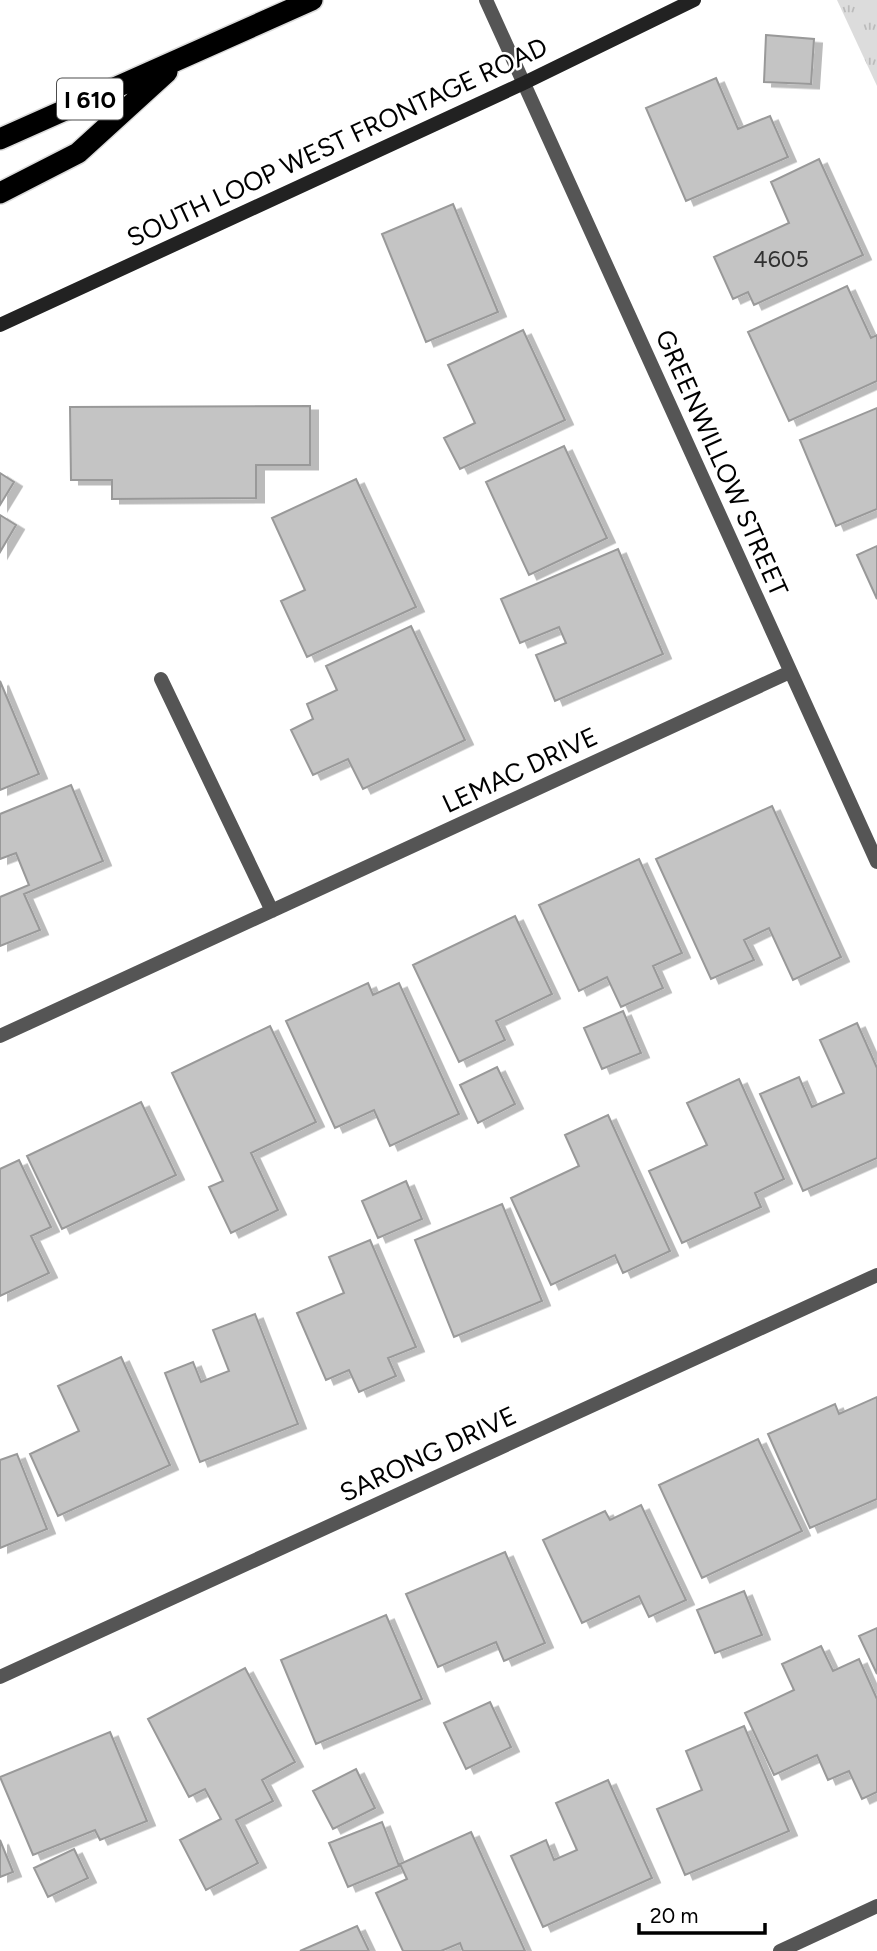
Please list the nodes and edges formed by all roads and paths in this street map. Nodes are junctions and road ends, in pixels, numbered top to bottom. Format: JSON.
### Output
{"nodes":[{"id":1,"x":313,"y":0,"type":"edge"},
{"id":2,"x":486,"y":0,"type":"edge"},
{"id":3,"x":694,"y":0,"type":"edge"},
{"id":4,"x":180,"y":60,"type":"junction"},
{"id":5,"x":524,"y":83,"type":"junction"},
{"id":6,"x":0,"y":139,"type":"edge"},
{"id":7,"x":0,"y":193,"type":"edge"},
{"id":8,"x":0,"y":325,"type":"edge"},
{"id":9,"x":790,"y":672,"type":"junction"},
{"id":10,"x":161,"y":679,"type":"dead end"},
{"id":11,"x":877,"y":862,"type":"edge"},
{"id":12,"x":272,"y":911,"type":"junction"},
{"id":13,"x":0,"y":1036,"type":"edge"},
{"id":14,"x":877,"y":1275,"type":"edge"},
{"id":15,"x":0,"y":1677,"type":"edge"},
{"id":16,"x":877,"y":1906,"type":"edge"},
{"id":17,"x":779,"y":1951,"type":"edge"}],
"edges":[{"from":1,"to":4,"type":"highway","number":"I 610"},
{"from":2,"to":5,"type":"street","name":"GREENWILLOW STREET"},
{"from":3,"to":5,"type":"main road","name":"SOUTH LOOP WEST FRONTAGE ROAD"},
{"from":4,"to":6,"type":"highway","number":"I 610"},
{"from":4,"to":7,"type":"highway"},
{"from":5,"to":8,"type":"main road","name":"SOUTH LOOP WEST FRONTAGE ROAD"},
{"from":5,"to":9,"type":"street","name":"GREENWILLOW STREET"},
{"from":9,"to":11,"type":"street","name":"GREENWILLOW STREET"},
{"from":9,"to":12,"type":"street","name":"LEMAC DRIVE"},
{"from":10,"to":12,"type":"street"},
{"from":12,"to":13,"type":"street","name":"LEMAC DRIVE"},
{"from":14,"to":15,"type":"street","name":"SARONG DRIVE"},
{"from":16,"to":17,"type":"street"}]}
